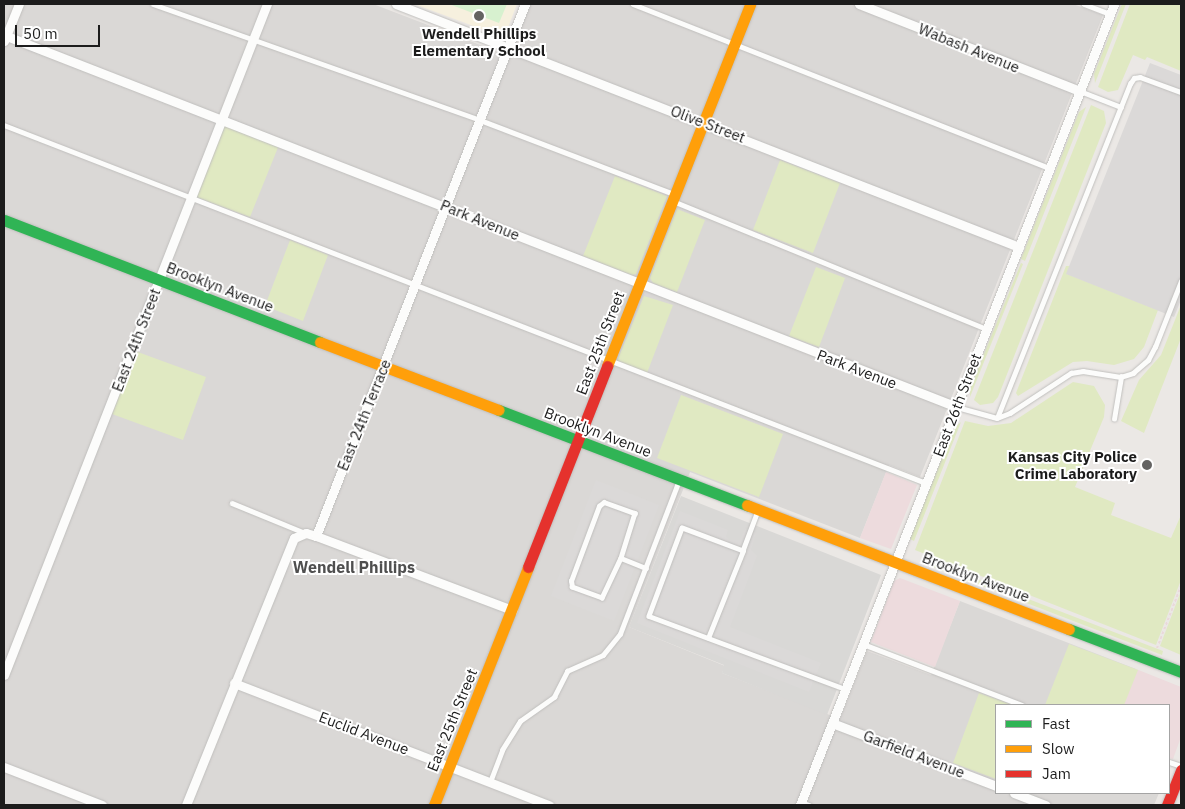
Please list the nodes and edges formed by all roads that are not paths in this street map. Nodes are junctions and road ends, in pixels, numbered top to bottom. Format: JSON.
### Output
{"nodes":[{"id":1,"x":19,"y":4,"type":"edge"},
{"id":2,"x":153,"y":4,"type":"edge"},
{"id":3,"x":267,"y":4,"type":"edge"},
{"id":4,"x":396,"y":4,"type":"edge"},
{"id":5,"x":525,"y":4,"type":"edge"},
{"id":6,"x":633,"y":4,"type":"edge"},
{"id":7,"x":750,"y":4,"type":"edge"},
{"id":8,"x":859,"y":4,"type":"edge"},
{"id":9,"x":1084,"y":4,"type":"edge"},
{"id":10,"x":1114,"y":4,"type":"edge"},
{"id":11,"x":1110,"y":14,"type":"junction"},
{"id":12,"x":4,"y":38,"type":"edge"},
{"id":13,"x":253,"y":41,"type":"junction"},
{"id":14,"x":734,"y":44,"type":"junction"},
{"id":15,"x":508,"y":47,"type":"junction"},
{"id":16,"x":1080,"y":92,"type":"junction"},
{"id":17,"x":1181,"y":92,"type":"edge"},
{"id":18,"x":1121,"y":107,"type":"junction"},
{"id":19,"x":222,"y":119,"type":"junction"},
{"id":20,"x":480,"y":120,"type":"junction"},
{"id":21,"x":703,"y":123,"type":"junction"},
{"id":22,"x":4,"y":125,"type":"edge"},
{"id":23,"x":1050,"y":168,"type":"junction"},
{"id":24,"x":192,"y":198,"type":"junction"},
{"id":25,"x":674,"y":198,"type":"junction"},
{"id":26,"x":446,"y":206,"type":"junction"},
{"id":27,"x":4,"y":220,"type":"edge"},
{"id":28,"x":1019,"y":247,"type":"junction"},
{"id":29,"x":160,"y":279,"type":"junction"},
{"id":30,"x":1181,"y":281,"type":"edge"},
{"id":31,"x":415,"y":284,"type":"junction"},
{"id":32,"x":639,"y":285,"type":"junction"},
{"id":33,"x":986,"y":328,"type":"junction"},
{"id":34,"x":609,"y":362,"type":"junction"},
{"id":35,"x":384,"y":366,"type":"junction"},
{"id":36,"x":1121,"y":377,"type":"junction"},
{"id":37,"x":957,"y":407,"type":"junction"},
{"id":38,"x":997,"y":418,"type":"junction"},
{"id":39,"x":1114,"y":419,"type":"dead end"},
{"id":40,"x":578,"y":441,"type":"junction"},
{"id":41,"x":679,"y":479,"type":"junction"},
{"id":42,"x":927,"y":483,"type":"junction"},
{"id":43,"x":232,"y":503,"type":"dead end"},
{"id":44,"x":759,"y":510,"type":"junction"},
{"id":45,"x":306,"y":533,"type":"junction"},
{"id":46,"x":316,"y":536,"type":"junction"},
{"id":47,"x":743,"y":551,"type":"junction"},
{"id":48,"x":621,"y":558,"type":"junction"},
{"id":49,"x":896,"y":562,"type":"junction"},
{"id":50,"x":646,"y":568,"type":"junction"},
{"id":51,"x":512,"y":610,"type":"junction"},
{"id":52,"x":708,"y":638,"type":"junction"},
{"id":53,"x":863,"y":644,"type":"junction"},
{"id":54,"x":1181,"y":672,"type":"edge"},
{"id":55,"x":4,"y":675,"type":"edge"},
{"id":56,"x":234,"y":683,"type":"junction"},
{"id":57,"x":845,"y":689,"type":"junction"},
{"id":58,"x":1019,"y":704,"type":"edge"},
{"id":59,"x":832,"y":723,"type":"junction"},
{"id":60,"x":450,"y":766,"type":"junction"},
{"id":61,"x":4,"y":767,"type":"edge"},
{"id":62,"x":1181,"y":770,"type":"edge"},
{"id":63,"x":490,"y":782,"type":"junction"},
{"id":64,"x":995,"y":786,"type":"edge"},
{"id":65,"x":1017,"y":794,"type":"edge"},
{"id":66,"x":804,"y":804,"type":"edge"},
{"id":67,"x":102,"y":805,"type":"edge"},
{"id":68,"x":186,"y":805,"type":"edge"},
{"id":69,"x":434,"y":805,"type":"edge"},
{"id":70,"x":549,"y":805,"type":"edge"},
{"id":71,"x":1046,"y":805,"type":"edge"},
{"id":72,"x":1167,"y":805,"type":"edge"}],
"edges":[{"from":1,"to":12,"type":"street"},
{"from":2,"to":13,"type":"lane"},
{"from":3,"to":13,"type":"street","name":"East 24th Street"},
{"from":4,"to":15,"type":"street","name":"Olive Street"},
{"from":5,"to":15,"type":"street","name":"East 24th Terrace"},
{"from":6,"to":14,"type":"lane"},
{"from":7,"to":14,"type":"street","name":"East 25th Street"},
{"from":8,"to":16,"type":"street","name":"Wabash Avenue"},
{"from":9,"to":11,"type":"lane"},
{"from":10,"to":11,"type":"street","name":"East 26th Street"},
{"from":11,"to":16,"type":"street","name":"East 26th Street"},
{"from":12,"to":19,"type":"street","name":"Park Avenue"},
{"from":13,"to":19,"type":"street","name":"East 24th Street"},
{"from":13,"to":20,"type":"lane"},
{"from":14,"to":21,"type":"street","name":"East 25th Street"},
{"from":14,"to":23,"type":"lane"},
{"from":15,"to":20,"type":"street","name":"East 24th Terrace"},
{"from":15,"to":21,"type":"street","name":"Olive Street"},
{"from":16,"to":18,"type":"lane"},
{"from":16,"to":23,"type":"street","name":"East 26th Street"},
{"from":17,"to":18,"type":"lane"},
{"from":18,"to":38,"type":"lane"},
{"from":19,"to":24,"type":"street","name":"East 24th Street"},
{"from":19,"to":26,"type":"street","name":"Park Avenue"},
{"from":20,"to":25,"type":"lane"},
{"from":20,"to":26,"type":"street","name":"East 24th Terrace"},
{"from":21,"to":25,"type":"street","name":"East 25th Street"},
{"from":21,"to":28,"type":"street","name":"Olive Street"},
{"from":22,"to":24,"type":"lane"},
{"from":23,"to":28,"type":"street","name":"East 26th Street"},
{"from":24,"to":29,"type":"street","name":"East 24th Street"},
{"from":24,"to":31,"type":"lane"},
{"from":25,"to":32,"type":"street","name":"East 25th Street"},
{"from":25,"to":33,"type":"lane"},
{"from":26,"to":31,"type":"street","name":"East 24th Terrace"},
{"from":26,"to":32,"type":"street","name":"Park Avenue"},
{"from":27,"to":29,"type":"street","name":"Brooklyn Avenue"},
{"from":28,"to":33,"type":"street","name":"East 26th Street"},
{"from":29,"to":35,"type":"street","name":"Brooklyn Avenue"},
{"from":29,"to":55,"type":"street","name":"East 24th Street"},
{"from":30,"to":36,"type":"lane"},
{"from":31,"to":34,"type":"lane"},
{"from":31,"to":35,"type":"street","name":"East 24th Terrace"},
{"from":32,"to":34,"type":"street","name":"East 25th Street"},
{"from":32,"to":37,"type":"street","name":"Park Avenue"},
{"from":33,"to":37,"type":"street","name":"East 26th Street"},
{"from":34,"to":40,"type":"street","name":"East 25th Street"},
{"from":34,"to":42,"type":"lane"},
{"from":35,"to":40,"type":"street","name":"Brooklyn Avenue"},
{"from":35,"to":46,"type":"street","name":"East 24th Terrace"},
{"from":36,"to":38,"type":"lane"},
{"from":36,"to":39,"type":"lane"},
{"from":37,"to":38,"type":"lane"},
{"from":37,"to":42,"type":"street","name":"East 26th Street"},
{"from":40,"to":41,"type":"street","name":"Brooklyn Avenue"},
{"from":40,"to":51,"type":"street","name":"East 25th Street"},
{"from":41,"to":44,"type":"street","name":"Brooklyn Avenue"},
{"from":41,"to":50,"type":"lane"},
{"from":42,"to":49,"type":"street","name":"East 26th Street"},
{"from":43,"to":45,"type":"lane"},
{"from":44,"to":47,"type":"lane"},
{"from":44,"to":49,"type":"street","name":"Brooklyn Avenue"},
{"from":45,"to":46,"type":"street"},
{"from":45,"to":56,"type":"street"},
{"from":46,"to":51,"type":"street"},
{"from":47,"to":52,"type":"lane"},
{"from":47,"to":52,"type":"lane"},
{"from":48,"to":48,"type":"lane"},
{"from":48,"to":50,"type":"lane"},
{"from":49,"to":53,"type":"street","name":"East 26th Street"},
{"from":49,"to":54,"type":"street","name":"Brooklyn Avenue"},
{"from":50,"to":63,"type":"lane"},
{"from":51,"to":60,"type":"street","name":"East 25th Street"},
{"from":52,"to":57,"type":"lane"},
{"from":53,"to":57,"type":"street","name":"East 26th Street"},
{"from":53,"to":58,"type":"lane"},
{"from":56,"to":60,"type":"street","name":"Euclid Avenue"},
{"from":56,"to":68,"type":"street"},
{"from":57,"to":59,"type":"street","name":"East 26th Street"},
{"from":59,"to":64,"type":"street","name":"Garfield Avenue"},
{"from":59,"to":66,"type":"street","name":"East 26th Street"},
{"from":60,"to":63,"type":"street","name":"Euclid Avenue"},
{"from":60,"to":69,"type":"street","name":"East 25th Street"},
{"from":61,"to":67,"type":"street"},
{"from":62,"to":72,"type":"street"},
{"from":63,"to":70,"type":"street","name":"Euclid Avenue"},
{"from":65,"to":71,"type":"street"}]}
